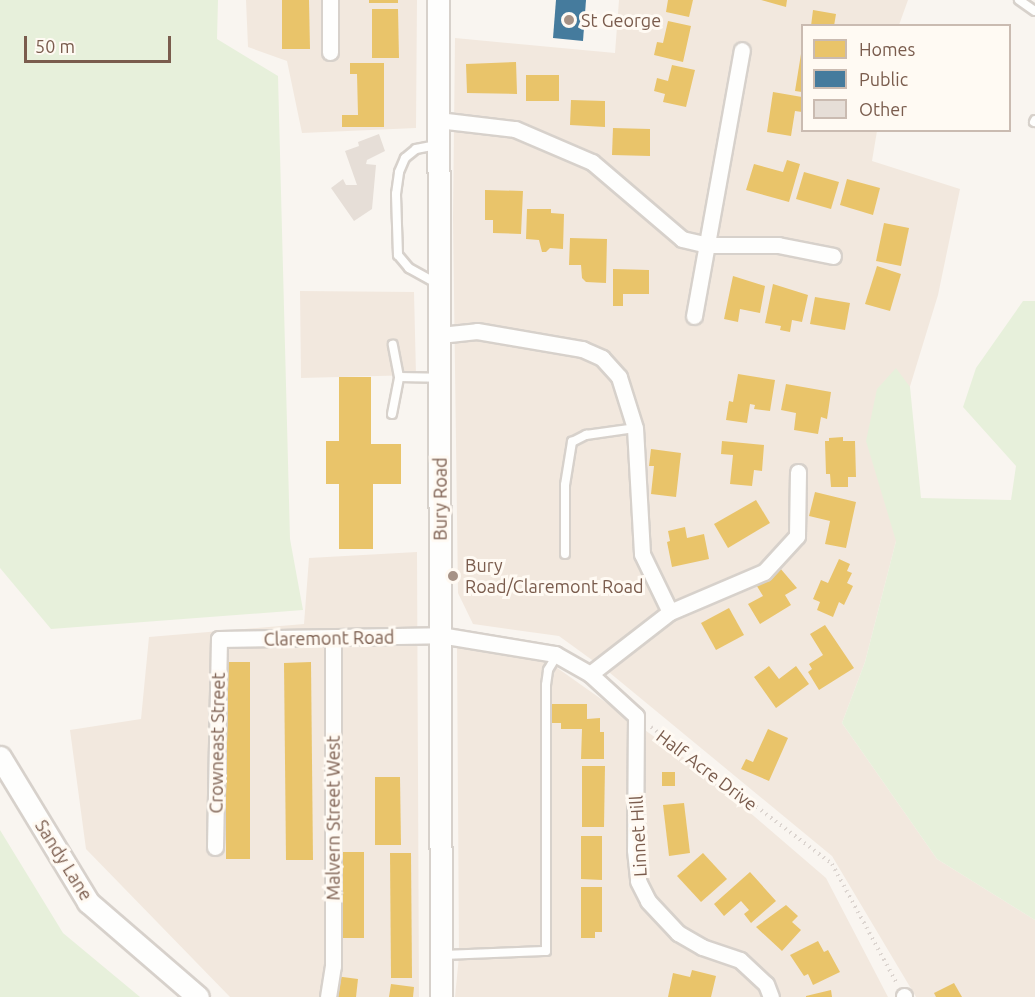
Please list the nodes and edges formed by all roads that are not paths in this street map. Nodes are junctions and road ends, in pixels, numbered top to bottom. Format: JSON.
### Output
{"nodes":[{"id":1,"x":330,"y":0,"type":"edge"},
{"id":2,"x":438,"y":0,"type":"edge"},
{"id":3,"x":1019,"y":0,"type":"edge"},
{"id":4,"x":1035,"y":11,"type":"edge"},
{"id":5,"x":742,"y":50,"type":"dead end"},
{"id":6,"x":330,"y":52,"type":"dead end"},
{"id":7,"x":438,"y":120,"type":"junction"},
{"id":8,"x":438,"y":145,"type":"junction"},
{"id":9,"x":708,"y":245,"type":"junction"},
{"id":10,"x":833,"y":256,"type":"dead end"},
{"id":11,"x":439,"y":284,"type":"junction"},
{"id":12,"x":694,"y":316,"type":"dead end"},
{"id":13,"x":440,"y":335,"type":"junction"},
{"id":14,"x":393,"y":345,"type":"dead end"},
{"id":15,"x":399,"y":377,"type":"junction"},
{"id":16,"x":440,"y":378,"type":"junction"},
{"id":17,"x":392,"y":414,"type":"dead end"},
{"id":18,"x":635,"y":428,"type":"junction"},
{"id":19,"x":798,"y":472,"type":"dead end"},
{"id":20,"x":565,"y":554,"type":"dead end"},
{"id":21,"x":670,"y":612,"type":"junction"},
{"id":22,"x":440,"y":635,"type":"junction"},
{"id":23,"x":333,"y":638,"type":"junction"},
{"id":24,"x":219,"y":639,"type":"joint"},
{"id":25,"x":557,"y":656,"type":"junction"},
{"id":26,"x":590,"y":674,"type":"junction"},
{"id":27,"x":0,"y":757,"type":"edge"},
{"id":28,"x":215,"y":847,"type":"dead end"},
{"id":29,"x":441,"y":955,"type":"junction"},
{"id":30,"x":198,"y":997,"type":"edge"},
{"id":31,"x":328,"y":997,"type":"edge"},
{"id":32,"x":441,"y":997,"type":"edge"},
{"id":33,"x":771,"y":997,"type":"edge"}],
"edges":[{"from":1,"to":6,"type":"street"},
{"from":2,"to":7,"type":"main road","name":"Bury Road"},
{"from":3,"to":4,"type":"lane"},
{"from":5,"to":9,"type":"street"},
{"from":7,"to":8,"type":"main road","name":"Bury Road"},
{"from":7,"to":9,"type":"street"},
{"from":8,"to":11,"type":"main road","name":"Bury Road"},
{"from":8,"to":11,"type":"lane"},
{"from":9,"to":10,"type":"street"},
{"from":9,"to":12,"type":"street"},
{"from":11,"to":13,"type":"main road","name":"Bury Road"},
{"from":13,"to":16,"type":"main road","name":"Bury Road"},
{"from":13,"to":18,"type":"street"},
{"from":14,"to":15,"type":"lane"},
{"from":15,"to":16,"type":"lane"},
{"from":15,"to":17,"type":"lane"},
{"from":16,"to":22,"type":"main road","name":"Bury Road"},
{"from":18,"to":20,"type":"lane"},
{"from":18,"to":21,"type":"street"},
{"from":19,"to":21,"type":"street"},
{"from":21,"to":26,"type":"street"},
{"from":22,"to":23,"type":"street","name":"Claremont Road"},
{"from":22,"to":25,"type":"street"},
{"from":22,"to":29,"type":"main road","name":"Bury Road"},
{"from":23,"to":24,"type":"street","name":"Claremont Road"},
{"from":23,"to":31,"type":"street","name":"Malvern Street West"},
{"from":24,"to":28,"type":"street","name":"Crowneast Street"},
{"from":25,"to":26,"type":"street"},
{"from":25,"to":29,"type":"lane"},
{"from":26,"to":33,"type":"street","name":"Linnet Hill"},
{"from":27,"to":30,"type":"main road","name":"Sandy Lane"},
{"from":29,"to":32,"type":"main road","name":"Bury Road"}]}
